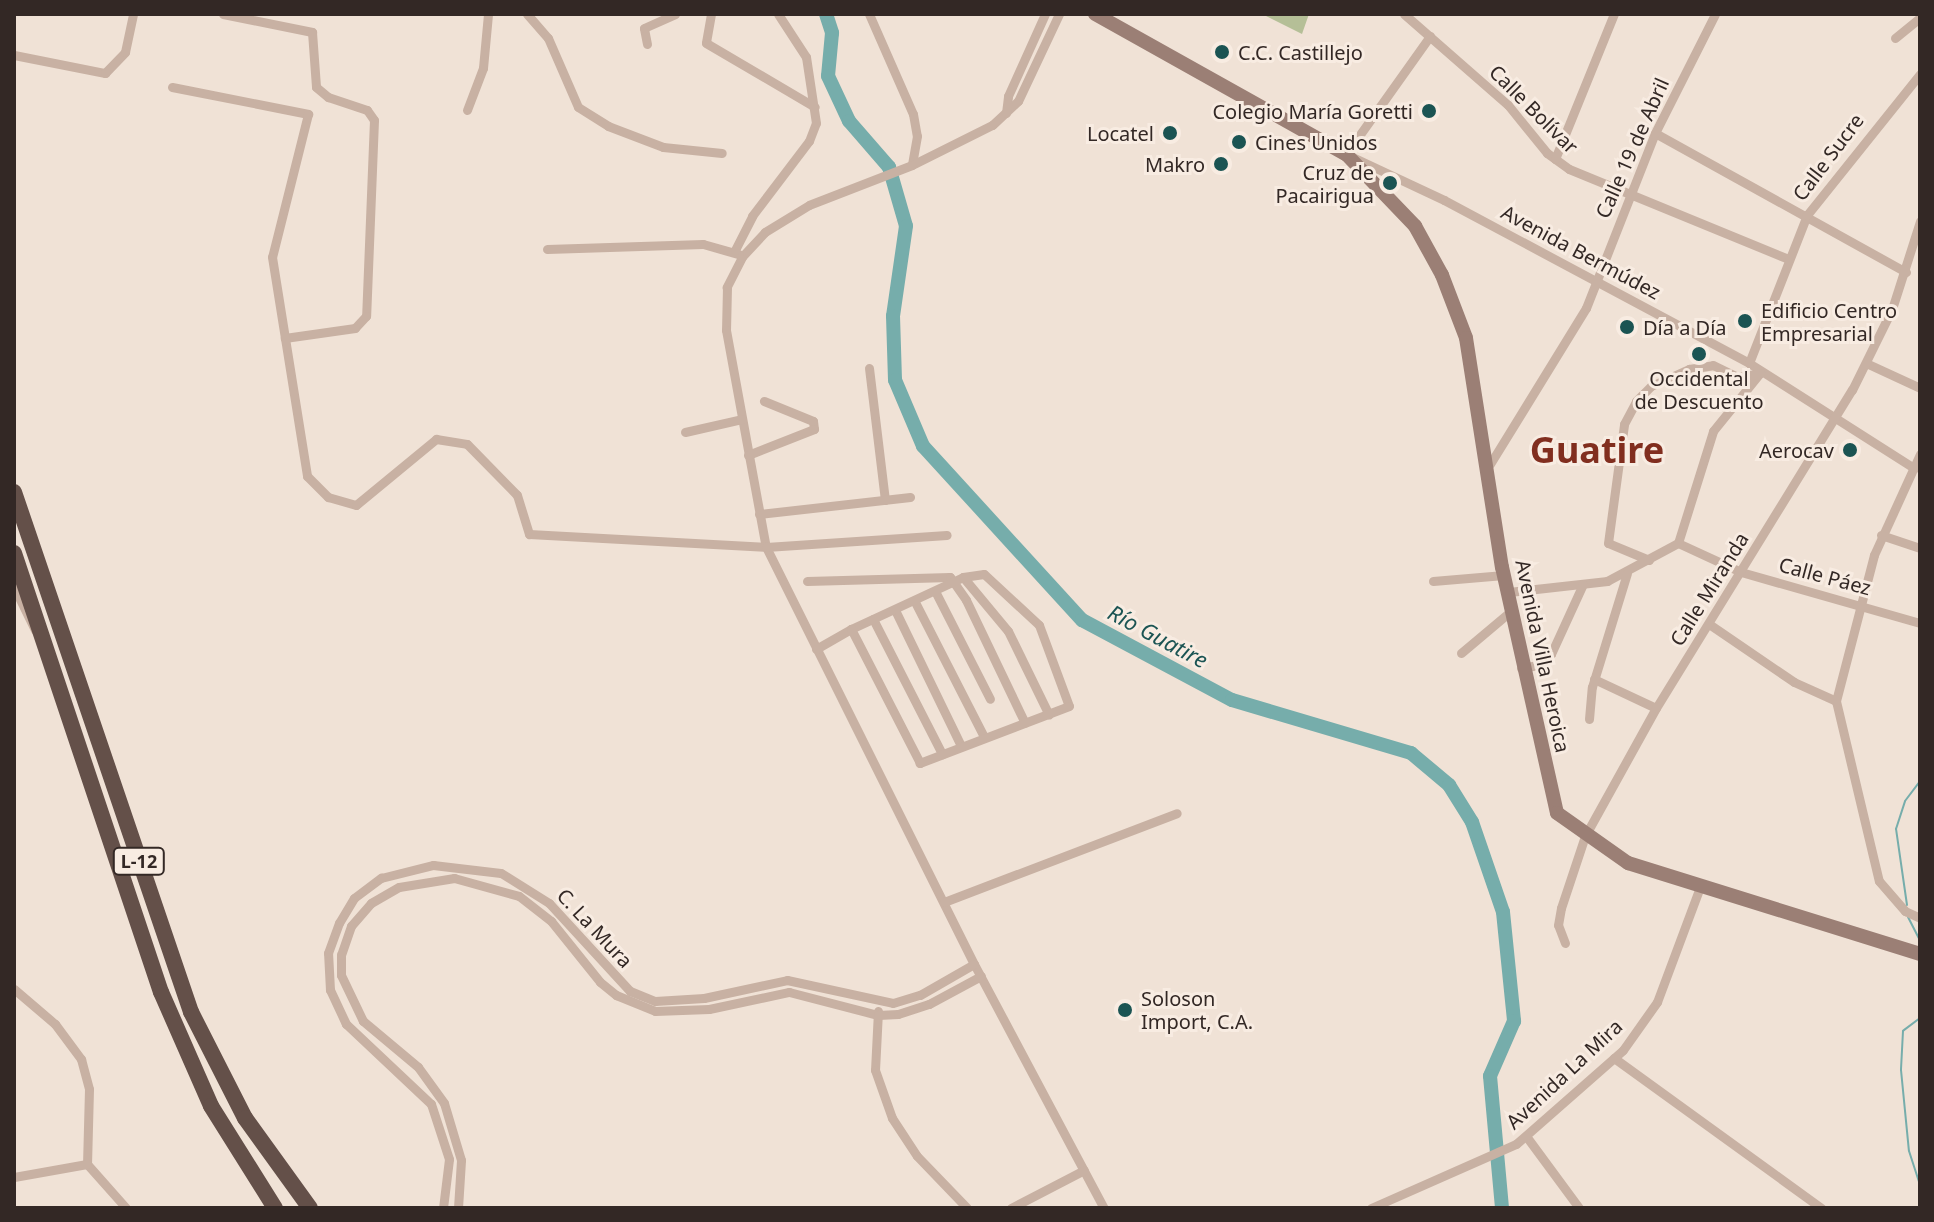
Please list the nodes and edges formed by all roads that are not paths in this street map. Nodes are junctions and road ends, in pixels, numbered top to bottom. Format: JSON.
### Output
{"nodes":[{"id":1,"x":133,"y":14,"type":"edge"},
{"id":2,"x":223,"y":14,"type":"edge"},
{"id":3,"x":488,"y":14,"type":"edge"},
{"id":4,"x":527,"y":14,"type":"edge"},
{"id":5,"x":675,"y":14,"type":"edge"},
{"id":6,"x":711,"y":14,"type":"edge"},
{"id":7,"x":778,"y":14,"type":"edge"},
{"id":8,"x":869,"y":14,"type":"edge"},
{"id":9,"x":1045,"y":14,"type":"edge"},
{"id":10,"x":1059,"y":14,"type":"edge"},
{"id":11,"x":1095,"y":14,"type":"edge"},
{"id":12,"x":1404,"y":14,"type":"edge"},
{"id":13,"x":1614,"y":14,"type":"edge"},
{"id":14,"x":1715,"y":14,"type":"edge"},
{"id":15,"x":1920,"y":18,"type":"edge"},
{"id":16,"x":1427,"y":34,"type":"junction"},
{"id":17,"x":1895,"y":38,"type":"dead end"},
{"id":18,"x":647,"y":44,"type":"dead end"},
{"id":19,"x":14,"y":55,"type":"edge"},
{"id":20,"x":1920,"y":74,"type":"edge"},
{"id":21,"x":172,"y":87,"type":"dead end"},
{"id":22,"x":815,"y":107,"type":"junction"},
{"id":23,"x":467,"y":110,"type":"dead end"},
{"id":24,"x":1006,"y":113,"type":"junction"},
{"id":25,"x":1655,"y":133,"type":"junction"},
{"id":26,"x":722,"y":153,"type":"dead end"},
{"id":27,"x":1346,"y":154,"type":"junction"},
{"id":28,"x":1555,"y":159,"type":"junction"},
{"id":29,"x":912,"y":165,"type":"junction"},
{"id":30,"x":1630,"y":192,"type":"junction"},
{"id":31,"x":1807,"y":215,"type":"junction"},
{"id":32,"x":1920,"y":221,"type":"edge"},
{"id":33,"x":547,"y":249,"type":"dead end"},
{"id":34,"x":738,"y":253,"type":"junction"},
{"id":35,"x":1788,"y":259,"type":"junction"},
{"id":36,"x":1906,"y":272,"type":"junction"},
{"id":37,"x":1598,"y":280,"type":"junction"},
{"id":38,"x":285,"y":338,"type":"junction"},
{"id":39,"x":1749,"y":363,"type":"junction"},
{"id":40,"x":1866,"y":363,"type":"junction"},
{"id":41,"x":869,"y":368,"type":"dead end"},
{"id":42,"x":1760,"y":373,"type":"junction"},
{"id":43,"x":1920,"y":388,"type":"edge"},
{"id":44,"x":764,"y":401,"type":"dead end"},
{"id":45,"x":742,"y":419,"type":"junction"},
{"id":46,"x":1835,"y":419,"type":"junction"},
{"id":47,"x":685,"y":432,"type":"dead end"},
{"id":48,"x":748,"y":455,"type":"junction"},
{"id":49,"x":1918,"y":462,"type":"edge"},
{"id":50,"x":1490,"y":464,"type":"junction"},
{"id":51,"x":14,"y":492,"type":"edge"},
{"id":52,"x":910,"y":497,"type":"dead end"},
{"id":53,"x":885,"y":500,"type":"junction"},
{"id":54,"x":759,"y":514,"type":"junction"},
{"id":55,"x":947,"y":535,"type":"dead end"},
{"id":56,"x":1881,"y":535,"type":"junction"},
{"id":57,"x":1678,"y":543,"type":"junction"},
{"id":58,"x":766,"y":547,"type":"junction"},
{"id":59,"x":1920,"y":548,"type":"edge"},
{"id":60,"x":14,"y":553,"type":"edge"},
{"id":61,"x":1649,"y":560,"type":"junction"},
{"id":62,"x":1741,"y":572,"type":"junction"},
{"id":63,"x":1627,"y":573,"type":"junction"},
{"id":64,"x":1504,"y":575,"type":"junction"},
{"id":65,"x":959,"y":578,"type":"junction"},
{"id":66,"x":807,"y":581,"type":"dead end"},
{"id":67,"x":1433,"y":581,"type":"dead end"},
{"id":68,"x":1583,"y":584,"type":"junction"},
{"id":69,"x":14,"y":587,"type":"edge"},
{"id":70,"x":935,"y":591,"type":"junction"},
{"id":71,"x":1509,"y":592,"type":"junction"},
{"id":72,"x":915,"y":602,"type":"junction"},
{"id":73,"x":1863,"y":604,"type":"junction"},
{"id":74,"x":18,"y":609,"type":"edge"},
{"id":75,"x":895,"y":610,"type":"junction"},
{"id":76,"x":1512,"y":610,"type":"junction"},
{"id":77,"x":873,"y":619,"type":"junction"},
{"id":78,"x":1920,"y":623,"type":"edge"},
{"id":79,"x":1709,"y":624,"type":"junction"},
{"id":80,"x":851,"y":629,"type":"junction"},
{"id":81,"x":43,"y":639,"type":"junction"},
{"id":82,"x":816,"y":649,"type":"junction"},
{"id":83,"x":1461,"y":653,"type":"dead end"},
{"id":84,"x":1521,"y":668,"type":"junction"},
{"id":85,"x":1594,"y":679,"type":"junction"},
{"id":86,"x":990,"y":699,"type":"dead end"},
{"id":87,"x":1836,"y":701,"type":"junction"},
{"id":88,"x":1656,"y":708,"type":"junction"},
{"id":89,"x":1049,"y":715,"type":"junction"},
{"id":90,"x":1589,"y":719,"type":"dead end"},
{"id":91,"x":1025,"y":723,"type":"junction"},
{"id":92,"x":984,"y":737,"type":"junction"},
{"id":93,"x":961,"y":746,"type":"junction"},
{"id":94,"x":942,"y":754,"type":"junction"},
{"id":95,"x":1177,"y":813,"type":"dead end"},
{"id":96,"x":1585,"y":836,"type":"junction"},
{"id":97,"x":1700,"y":887,"type":"junction"},
{"id":98,"x":944,"y":902,"type":"junction"},
{"id":99,"x":1920,"y":918,"type":"edge"},
{"id":100,"x":1565,"y":943,"type":"dead end"},
{"id":101,"x":1920,"y":954,"type":"edge"},
{"id":102,"x":974,"y":964,"type":"junction"},
{"id":103,"x":981,"y":976,"type":"junction"},
{"id":104,"x":14,"y":989,"type":"edge"},
{"id":105,"x":879,"y":1003,"type":"junction"},
{"id":106,"x":878,"y":1015,"type":"junction"},
{"id":107,"x":1614,"y":1058,"type":"junction"},
{"id":108,"x":1526,"y":1136,"type":"junction"},
{"id":109,"x":87,"y":1164,"type":"junction"},
{"id":110,"x":1084,"y":1170,"type":"junction"},
{"id":111,"x":14,"y":1177,"type":"edge"},
{"id":112,"x":126,"y":1208,"type":"edge"},
{"id":113,"x":275,"y":1208,"type":"edge"},
{"id":114,"x":310,"y":1208,"type":"edge"},
{"id":115,"x":443,"y":1208,"type":"edge"},
{"id":116,"x":458,"y":1208,"type":"edge"},
{"id":117,"x":967,"y":1208,"type":"edge"},
{"id":118,"x":1011,"y":1208,"type":"edge"},
{"id":119,"x":1104,"y":1208,"type":"edge"},
{"id":120,"x":1373,"y":1208,"type":"edge"},
{"id":121,"x":1579,"y":1208,"type":"edge"},
{"id":122,"x":1821,"y":1208,"type":"edge"}],
"edges":[{"from":1,"to":19,"type":"street"},
{"from":2,"to":38,"type":"street"},
{"from":3,"to":23,"type":"street"},
{"from":4,"to":26,"type":"street"},
{"from":5,"to":18,"type":"street"},
{"from":6,"to":22,"type":"street"},
{"from":7,"to":22,"type":"street"},
{"from":8,"to":29,"type":"street"},
{"from":9,"to":24,"type":"street"},
{"from":10,"to":24,"type":"street"},
{"from":11,"to":27,"type":"main road","name":"Avenida Villa Heroica"},
{"from":12,"to":16,"type":"street","name":"Calle Bolívar"},
{"from":13,"to":28,"type":"street"},
{"from":14,"to":25,"type":"street","name":"Calle 19 de Abril"},
{"from":15,"to":17,"type":"street"},
{"from":16,"to":27,"type":"street"},
{"from":16,"to":28,"type":"street","name":"Calle Bolívar"},
{"from":20,"to":31,"type":"street","name":"Calle Sucre"},
{"from":21,"to":38,"type":"street"},
{"from":22,"to":34,"type":"street"},
{"from":24,"to":29,"type":"street"},
{"from":25,"to":30,"type":"street","name":"Calle 19 de Abril"},
{"from":25,"to":31,"type":"street"},
{"from":27,"to":37,"type":"street","name":"Avenida Bermúdez"},
{"from":27,"to":50,"type":"main road","name":"Avenida Villa Heroica"},
{"from":28,"to":30,"type":"street","name":"Calle Bolívar"},
{"from":29,"to":34,"type":"street"},
{"from":30,"to":35,"type":"street","name":"Calle Bolívar"},
{"from":30,"to":37,"type":"street","name":"Calle 19 de Abril"},
{"from":31,"to":35,"type":"street","name":"Calle Sucre"},
{"from":31,"to":36,"type":"street"},
{"from":32,"to":36,"type":"street","name":"Calle Miranda"},
{"from":33,"to":34,"type":"street"},
{"from":34,"to":45,"type":"street"},
{"from":35,"to":39,"type":"street","name":"Calle Sucre"},
{"from":36,"to":40,"type":"street","name":"Calle Miranda"},
{"from":37,"to":39,"type":"street","name":"Avenida Bermúdez"},
{"from":37,"to":50,"type":"street","name":"Calle 19 de Abril"},
{"from":38,"to":58,"type":"street"},
{"from":39,"to":42,"type":"street","name":"Avenida Bermúdez"},
{"from":40,"to":43,"type":"street"},
{"from":40,"to":46,"type":"street","name":"Calle Miranda"},
{"from":41,"to":53,"type":"street"},
{"from":42,"to":46,"type":"street","name":"Avenida Bermúdez"},
{"from":42,"to":57,"type":"street"},
{"from":42,"to":61,"type":"street"},
{"from":44,"to":48,"type":"street"},
{"from":45,"to":47,"type":"street"},
{"from":45,"to":48,"type":"street"},
{"from":46,"to":49,"type":"street","name":"Avenida Bermúdez"},
{"from":46,"to":62,"type":"street","name":"Calle Miranda"},
{"from":48,"to":54,"type":"street"},
{"from":49,"to":56,"type":"street"},
{"from":50,"to":64,"type":"main road","name":"Avenida Villa Heroica"},
{"from":51,"to":114,"type":"highway","number":"L-12"},
{"from":52,"to":53,"type":"street"},
{"from":53,"to":54,"type":"street"},
{"from":54,"to":58,"type":"street"},
{"from":55,"to":58,"type":"street"},
{"from":56,"to":59,"type":"street"},
{"from":56,"to":73,"type":"street"},
{"from":57,"to":61,"type":"street"},
{"from":57,"to":62,"type":"street","name":"Calle Páez"},
{"from":58,"to":82,"type":"street"},
{"from":60,"to":81,"type":"highway","number":"L-12"},
{"from":61,"to":63,"type":"street"},
{"from":62,"to":73,"type":"street","name":"Calle Páez"},
{"from":62,"to":79,"type":"street","name":"Calle Miranda"},
{"from":63,"to":68,"type":"street"},
{"from":63,"to":85,"type":"street"},
{"from":64,"to":67,"type":"street"},
{"from":64,"to":71,"type":"main road","name":"Avenida Villa Heroica"},
{"from":65,"to":66,"type":"street"},
{"from":65,"to":70,"type":"street"},
{"from":65,"to":89,"type":"street"},
{"from":65,"to":89,"type":"street"},
{"from":65,"to":91,"type":"street"},
{"from":68,"to":71,"type":"street"},
{"from":68,"to":84,"type":"street"},
{"from":69,"to":74,"type":"street","number":"L-12"},
{"from":70,"to":72,"type":"street"},
{"from":70,"to":86,"type":"street"},
{"from":71,"to":76,"type":"main road","name":"Avenida Villa Heroica"},
{"from":72,"to":75,"type":"street"},
{"from":72,"to":92,"type":"street"},
{"from":73,"to":78,"type":"street","name":"Calle Páez"},
{"from":73,"to":87,"type":"street"},
{"from":74,"to":81,"type":"street","number":"L-12"},
{"from":75,"to":77,"type":"street"},
{"from":75,"to":93,"type":"street"},
{"from":76,"to":83,"type":"street"},
{"from":76,"to":84,"type":"main road","name":"Avenida Villa Heroica"},
{"from":77,"to":80,"type":"street"},
{"from":77,"to":94,"type":"street"},
{"from":79,"to":87,"type":"street"},
{"from":79,"to":88,"type":"street","name":"Calle Miranda"},
{"from":80,"to":82,"type":"street"},
{"from":80,"to":94,"type":"street"},
{"from":81,"to":113,"type":"highway","number":"L-12"},
{"from":82,"to":98,"type":"street"},
{"from":84,"to":96,"type":"main road","name":"Avenida Villa Heroica"},
{"from":85,"to":88,"type":"street"},
{"from":85,"to":90,"type":"street"},
{"from":87,"to":99,"type":"street"},
{"from":88,"to":96,"type":"street","name":"Calle Miranda"},
{"from":89,"to":91,"type":"street"},
{"from":91,"to":92,"type":"street"},
{"from":92,"to":93,"type":"street"},
{"from":93,"to":94,"type":"street"},
{"from":95,"to":98,"type":"street"},
{"from":96,"to":97,"type":"main road","name":"Avenida Villa Heroica"},
{"from":96,"to":100,"type":"street","name":"Calle Miranda"},
{"from":97,"to":101,"type":"main road","name":"Avenida Villa Heroica"},
{"from":97,"to":107,"type":"street","name":"Avenida La Mira"},
{"from":98,"to":102,"type":"street"},
{"from":102,"to":103,"type":"street"},
{"from":102,"to":105,"type":"street","name":"C. La Mura"},
{"from":103,"to":106,"type":"street"},
{"from":103,"to":110,"type":"street"},
{"from":104,"to":109,"type":"street"},
{"from":105,"to":106,"type":"street"},
{"from":105,"to":115,"type":"street","name":"C. La Mura"},
{"from":106,"to":116,"type":"street"},
{"from":106,"to":117,"type":"street"},
{"from":107,"to":108,"type":"street","name":"Avenida La Mira"},
{"from":107,"to":122,"type":"street"},
{"from":108,"to":120,"type":"street","name":"Avenida La Mira"},
{"from":108,"to":121,"type":"street"},
{"from":109,"to":111,"type":"street"},
{"from":109,"to":112,"type":"street"},
{"from":110,"to":118,"type":"street"},
{"from":110,"to":119,"type":"street"}]}
